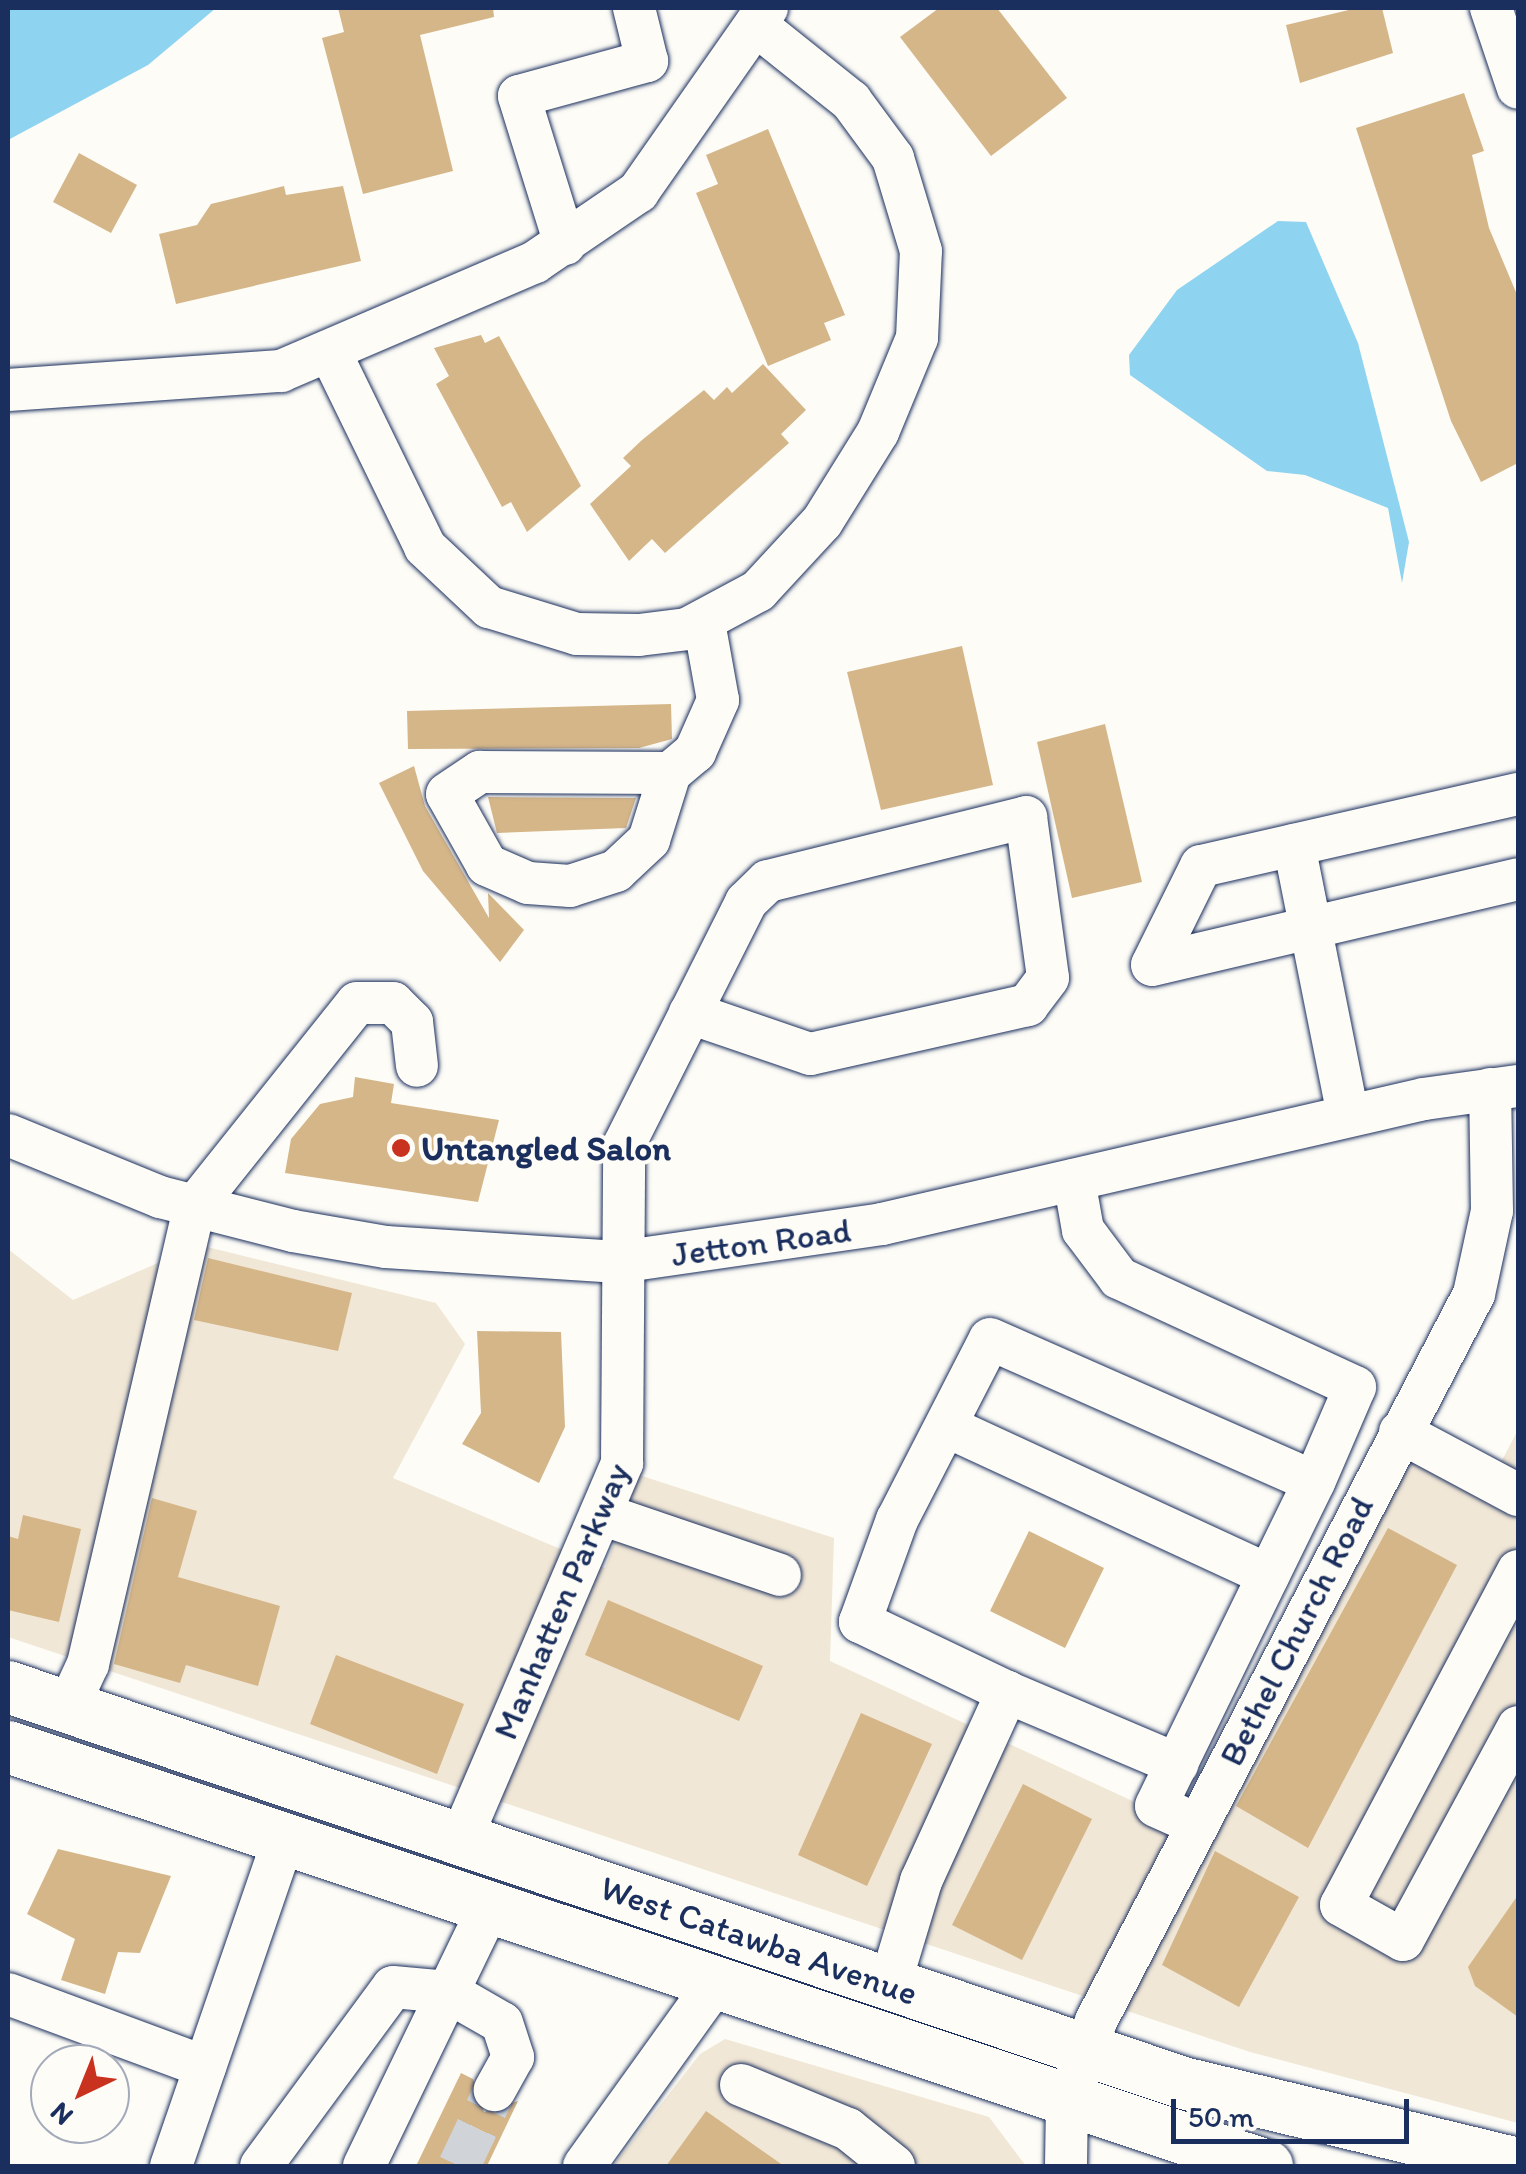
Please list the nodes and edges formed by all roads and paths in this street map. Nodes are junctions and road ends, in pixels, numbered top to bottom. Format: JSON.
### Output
{"nodes":[{"id":1,"x":634,"y":8,"type":"edge"},
{"id":2,"x":1491,"y":8,"type":"edge"},
{"id":3,"x":762,"y":16,"type":"edge"},
{"id":4,"x":1518,"y":88,"type":"edge"},
{"id":5,"x":565,"y":244,"type":"junction"},
{"id":6,"x":332,"y":356,"type":"junction"},
{"id":7,"x":8,"y":390,"type":"edge"},
{"id":8,"x":704,"y":622,"type":"junction"},
{"id":9,"x":670,"y":773,"type":"junction"},
{"id":10,"x":1518,"y":794,"type":"edge"},
{"id":11,"x":1294,"y":846,"type":"junction"},
{"id":12,"x":1518,"y":879,"type":"edge"},
{"id":13,"x":1310,"y":924,"type":"junction"},
{"id":14,"x":690,"y":1013,"type":"junction"},
{"id":15,"x":417,"y":1066,"type":"dead end"},
{"id":16,"x":1504,"y":1087,"type":"edge"},
{"id":17,"x":1348,"y":1116,"type":"junction"},
{"id":18,"x":8,"y":1135,"type":"edge"},
{"id":19,"x":1074,"y":1180,"type":"junction"},
{"id":20,"x":194,"y":1207,"type":"junction"},
{"id":21,"x":620,"y":1262,"type":"junction"},
{"id":22,"x":948,"y":1428,"type":"junction"},
{"id":23,"x":1400,"y":1432,"type":"junction"},
{"id":24,"x":1314,"y":1482,"type":"junction"},
{"id":25,"x":1518,"y":1495,"type":"edge"},
{"id":26,"x":601,"y":1514,"type":"junction"},
{"id":27,"x":1518,"y":1571,"type":"edge"},
{"id":28,"x":780,"y":1575,"type":"dead end"},
{"id":29,"x":1268,"y":1575,"type":"junction"},
{"id":30,"x":8,"y":1687,"type":"edge"},
{"id":31,"x":1007,"y":1692,"type":"junction"},
{"id":32,"x":68,"y":1707,"type":"junction"},
{"id":33,"x":1518,"y":1727,"type":"edge"},
{"id":34,"x":10,"y":1747,"type":"edge"},
{"id":35,"x":1176,"y":1764,"type":"junction"},
{"id":36,"x":314,"y":1791,"type":"junction"},
{"id":37,"x":1196,"y":1824,"type":"junction"},
{"id":38,"x":461,"y":1839,"type":"junction"},
{"id":39,"x":283,"y":1841,"type":"junction"},
{"id":40,"x":489,"y":1907,"type":"junction"},
{"id":41,"x":890,"y":1984,"type":"junction"},
{"id":42,"x":714,"y":1985,"type":"junction"},
{"id":43,"x":448,"y":1992,"type":"junction"},
{"id":44,"x":8,"y":1994,"type":"edge"},
{"id":45,"x":1083,"y":2050,"type":"junction"},
{"id":46,"x":205,"y":2067,"type":"junction"},
{"id":47,"x":740,"y":2084,"type":"dead end"},
{"id":48,"x":496,"y":2090,"type":"tunnel mouth"},
{"id":49,"x":1068,"y":2104,"type":"junction"},
{"id":50,"x":1518,"y":2164,"type":"edge"},
{"id":51,"x":171,"y":2166,"type":"edge"},
{"id":52,"x":261,"y":2166,"type":"edge"},
{"id":53,"x":364,"y":2166,"type":"edge"},
{"id":54,"x":584,"y":2166,"type":"edge"},
{"id":55,"x":894,"y":2166,"type":"edge"},
{"id":56,"x":1066,"y":2166,"type":"edge"},
{"id":57,"x":1267,"y":2166,"type":"edge"}],
"edges":[{"from":1,"to":5,"type":"street"},
{"from":2,"to":4,"type":"street"},
{"from":3,"to":5,"type":"street"},
{"from":3,"to":8,"type":"street"},
{"from":5,"to":6,"type":"street"},
{"from":6,"to":7,"type":"street"},
{"from":6,"to":8,"type":"street"},
{"from":8,"to":9,"type":"street"},
{"from":9,"to":9,"type":"street"},
{"from":10,"to":11,"type":"street"},
{"from":11,"to":13,"type":"street"},
{"from":11,"to":13,"type":"street"},
{"from":12,"to":13,"type":"street"},
{"from":13,"to":17,"type":"street"},
{"from":14,"to":14,"type":"street","name":"Manhatten Parkway"},
{"from":14,"to":21,"type":"street","name":"Manhatten Parkway"},
{"from":15,"to":20,"type":"street"},
{"from":16,"to":17,"type":"street","name":"Jetton Road"},
{"from":16,"to":23,"type":"street","name":"Bethel Church Road"},
{"from":17,"to":19,"type":"street","name":"Jetton Road"},
{"from":18,"to":20,"type":"street","name":"Jetton Road"},
{"from":19,"to":21,"type":"street","name":"Jetton Road"},
{"from":19,"to":24,"type":"street"},
{"from":20,"to":21,"type":"street","name":"Jetton Road"},
{"from":20,"to":32,"type":"street"},
{"from":21,"to":26,"type":"street","name":"Manhatten Parkway"},
{"from":22,"to":24,"type":"street"},
{"from":22,"to":29,"type":"street"},
{"from":22,"to":31,"type":"street"},
{"from":23,"to":25,"type":"street"},
{"from":23,"to":37,"type":"street","name":"Bethel Church Road"},
{"from":24,"to":29,"type":"street"},
{"from":26,"to":28,"type":"street"},
{"from":26,"to":38,"type":"street","name":"Manhatten Parkway"},
{"from":27,"to":33,"type":"street"},
{"from":29,"to":35,"type":"street"},
{"from":30,"to":32,"type":"main road","name":"West Catawba Avenue"},
{"from":31,"to":35,"type":"street"},
{"from":31,"to":41,"type":"street"},
{"from":32,"to":36,"type":"main road","name":"West Catawba Avenue"},
{"from":34,"to":36,"type":"main road"},
{"from":34,"to":39,"type":"main road","name":"West Catawba Avenue"},
{"from":35,"to":37,"type":"street"},
{"from":36,"to":38,"type":"main road","name":"West Catawba Avenue"},
{"from":37,"to":45,"type":"street","name":"Bethel Church Road"},
{"from":38,"to":41,"type":"main road","name":"West Catawba Avenue"},
{"from":39,"to":40,"type":"main road","name":"West Catawba Avenue"},
{"from":39,"to":46,"type":"street"},
{"from":40,"to":42,"type":"main road","name":"West Catawba Avenue"},
{"from":40,"to":43,"type":"street"},
{"from":41,"to":45,"type":"main road","name":"West Catawba Avenue"},
{"from":42,"to":49,"type":"main road","name":"West Catawba Avenue"},
{"from":42,"to":54,"type":"street"},
{"from":43,"to":48,"type":"street"},
{"from":43,"to":52,"type":"street"},
{"from":43,"to":53,"type":"street"},
{"from":44,"to":46,"type":"street"},
{"from":45,"to":49,"type":"street","name":"Bethel Church Road"},
{"from":45,"to":50,"type":"main road","name":"West Catawba Avenue"},
{"from":46,"to":51,"type":"street"},
{"from":47,"to":55,"type":"street"},
{"from":49,"to":56,"type":"street","name":"Bethel Church Road"},
{"from":49,"to":57,"type":"main road","name":"West Catawba Avenue"}]}
